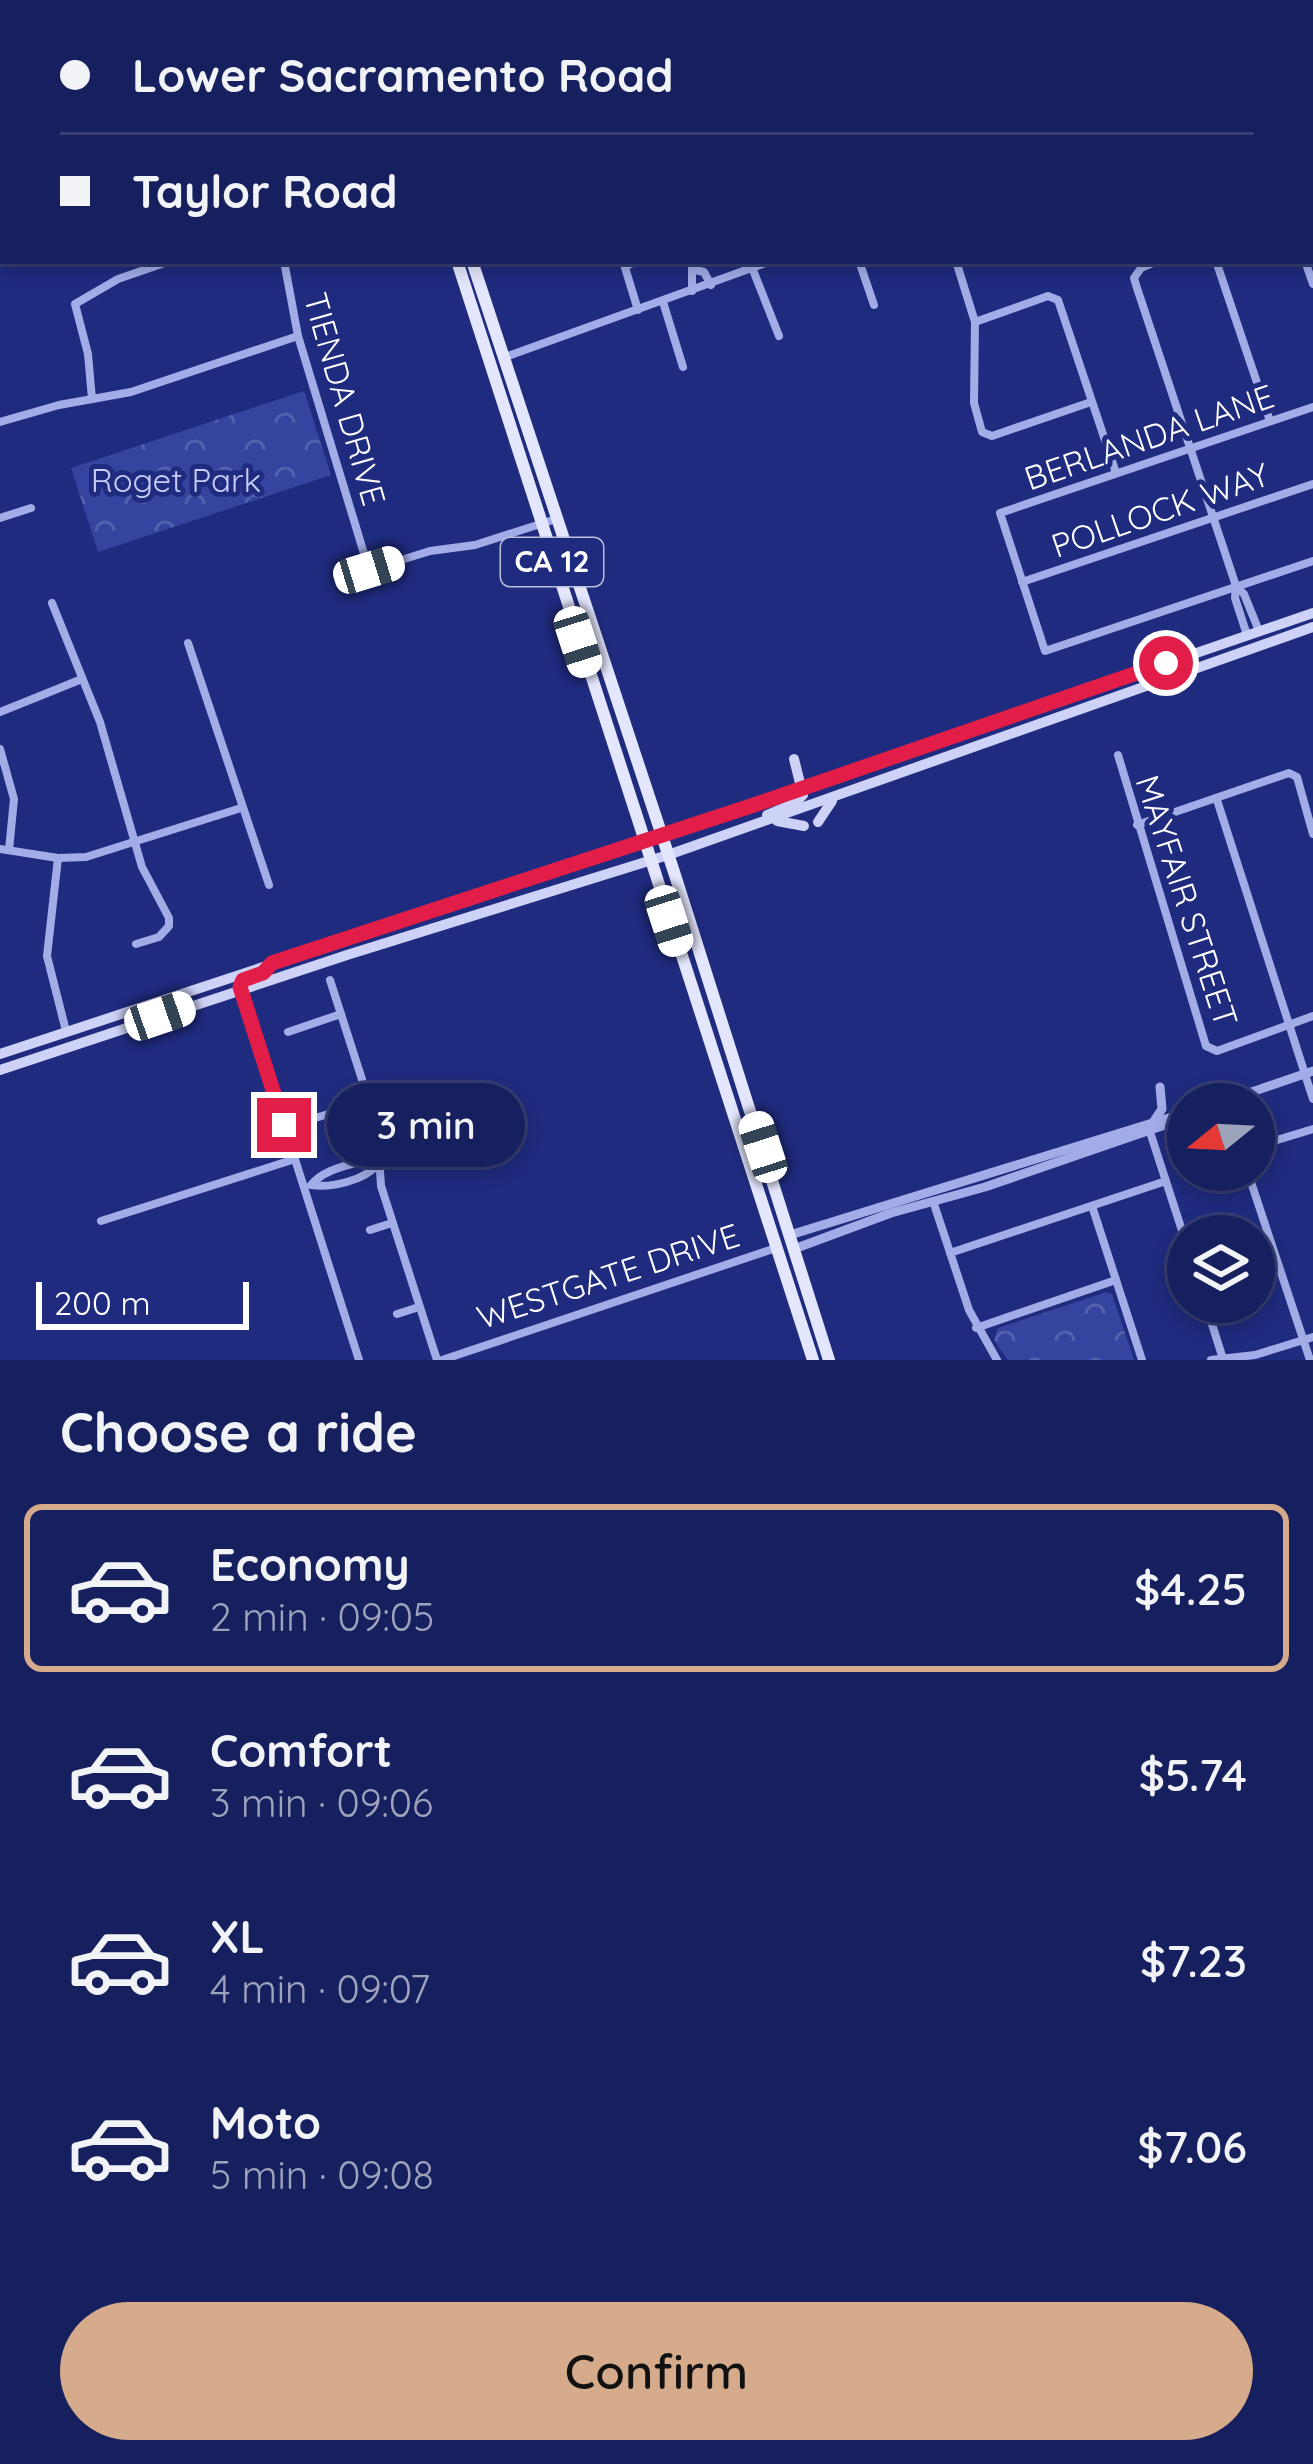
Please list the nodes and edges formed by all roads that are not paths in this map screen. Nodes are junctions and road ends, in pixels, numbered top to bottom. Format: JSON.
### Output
{"nodes":[{"id":1,"x":161,"y":264,"type":"edge"},
{"id":2,"x":285,"y":264,"type":"edge"},
{"id":3,"x":458,"y":264,"type":"edge"},
{"id":4,"x":473,"y":264,"type":"edge"},
{"id":5,"x":624,"y":264,"type":"edge"},
{"id":6,"x":765,"y":264,"type":"edge"},
{"id":7,"x":860,"y":264,"type":"edge"},
{"id":8,"x":957,"y":264,"type":"edge"},
{"id":9,"x":1152,"y":264,"type":"edge"},
{"id":10,"x":1217,"y":264,"type":"edge"},
{"id":11,"x":693,"y":266,"type":"edge"},
{"id":12,"x":752,"y":270,"type":"junction"},
{"id":13,"x":711,"y":285,"type":"junction"},
{"id":14,"x":692,"y":291,"type":"junction"},
{"id":15,"x":663,"y":302,"type":"junction"},
{"id":16,"x":874,"y":305,"type":"dead end"},
{"id":17,"x":638,"y":310,"type":"junction"},
{"id":18,"x":975,"y":322,"type":"junction"},
{"id":19,"x":298,"y":336,"type":"junction"},
{"id":20,"x":779,"y":336,"type":"dead end"},
{"id":21,"x":505,"y":357,"type":"junction"},
{"id":22,"x":683,"y":367,"type":"dead end"},
{"id":23,"x":92,"y":399,"type":"junction"},
{"id":24,"x":1091,"y":402,"type":"junction"},
{"id":25,"x":1313,"y":407,"type":"edge"},
{"id":26,"x":0,"y":422,"type":"edge"},
{"id":27,"x":1270,"y":422,"type":"junction"},
{"id":28,"x":1192,"y":448,"type":"junction"},
{"id":29,"x":1116,"y":473,"type":"junction"},
{"id":30,"x":1313,"y":484,"type":"edge"},
{"id":31,"x":31,"y":508,"type":"dead end"},
{"id":32,"x":1214,"y":517,"type":"junction"},
{"id":33,"x":0,"y":518,"type":"edge"},
{"id":34,"x":556,"y":519,"type":"junction"},
{"id":35,"x":540,"y":525,"type":"junction"},
{"id":36,"x":1313,"y":561,"type":"edge"},
{"id":37,"x":1022,"y":582,"type":"junction"},
{"id":38,"x":1236,"y":586,"type":"junction"},
{"id":39,"x":52,"y":603,"type":"dead end"},
{"id":40,"x":1313,"y":613,"type":"edge"},
{"id":41,"x":1313,"y":627,"type":"edge"},
{"id":42,"x":1253,"y":633,"type":"junction"},
{"id":43,"x":188,"y":643,"type":"dead end"},
{"id":44,"x":82,"y":679,"type":"junction"},
{"id":45,"x":0,"y":712,"type":"edge"},
{"id":46,"x":0,"y":749,"type":"edge"},
{"id":47,"x":1118,"y":755,"type":"dead end"},
{"id":48,"x":794,"y":759,"type":"dead end"},
{"id":49,"x":802,"y":787,"type":"junction"},
{"id":50,"x":844,"y":795,"type":"junction"},
{"id":51,"x":1217,"y":800,"type":"junction"},
{"id":52,"x":242,"y":808,"type":"junction"},
{"id":53,"x":756,"y":825,"type":"junction"},
{"id":54,"x":1137,"y":825,"type":"junction"},
{"id":55,"x":1313,"y":834,"type":"edge"},
{"id":56,"x":662,"y":836,"type":"junction"},
{"id":57,"x":644,"y":842,"type":"junction"},
{"id":58,"x":133,"y":844,"type":"junction"},
{"id":59,"x":5,"y":850,"type":"edge"},
{"id":60,"x":668,"y":855,"type":"junction"},
{"id":61,"x":58,"y":858,"type":"junction"},
{"id":62,"x":650,"y":861,"type":"junction"},
{"id":63,"x":269,"y":885,"type":"dead end"},
{"id":64,"x":136,"y":944,"type":"dead end"},
{"id":65,"x":272,"y":963,"type":"junction"},
{"id":66,"x":330,"y":980,"type":"dead end"},
{"id":67,"x":241,"y":990,"type":"junction"},
{"id":68,"x":341,"y":1014,"type":"junction"},
{"id":69,"x":1313,"y":1016,"type":"edge"},
{"id":70,"x":1289,"y":1024,"type":"junction"},
{"id":71,"x":66,"y":1031,"type":"junction"},
{"id":72,"x":288,"y":1032,"type":"dead end"},
{"id":73,"x":0,"y":1054,"type":"edge"},
{"id":74,"x":0,"y":1070,"type":"edge"},
{"id":75,"x":1309,"y":1072,"type":"edge"},
{"id":76,"x":1275,"y":1084,"type":"edge"},
{"id":77,"x":1313,"y":1099,"type":"edge"},
{"id":78,"x":369,"y":1102,"type":"junction"},
{"id":79,"x":1167,"y":1109,"type":"edge"},
{"id":80,"x":315,"y":1118,"type":"dead end"},
{"id":81,"x":1167,"y":1121,"type":"edge"},
{"id":82,"x":1150,"y":1128,"type":"junction"},
{"id":83,"x":1313,"y":1129,"type":"edge"},
{"id":84,"x":1275,"y":1141,"type":"edge"},
{"id":85,"x":295,"y":1159,"type":"junction"},
{"id":86,"x":378,"y":1164,"type":"junction"},
{"id":87,"x":350,"y":1166,"type":"junction"},
{"id":88,"x":353,"y":1178,"type":"junction"},
{"id":89,"x":1166,"y":1180,"type":"junction"},
{"id":90,"x":308,"y":1186,"type":"junction"},
{"id":91,"x":1255,"y":1191,"type":"edge"},
{"id":92,"x":931,"y":1195,"type":"junction"},
{"id":93,"x":1092,"y":1206,"type":"junction"},
{"id":94,"x":1177,"y":1215,"type":"edge"},
{"id":95,"x":101,"y":1221,"type":"dead end"},
{"id":96,"x":392,"y":1223,"type":"junction"},
{"id":97,"x":370,"y":1230,"type":"dead end"},
{"id":98,"x":792,"y":1242,"type":"junction"},
{"id":99,"x":776,"y":1248,"type":"junction"},
{"id":100,"x":950,"y":1253,"type":"junction"},
{"id":101,"x":1116,"y":1280,"type":"junction"},
{"id":102,"x":419,"y":1306,"type":"junction"},
{"id":103,"x":397,"y":1314,"type":"dead end"},
{"id":104,"x":1212,"y":1323,"type":"edge"},
{"id":105,"x":976,"y":1328,"type":"junction"},
{"id":106,"x":1308,"y":1338,"type":"edge"},
{"id":107,"x":359,"y":1360,"type":"edge"},
{"id":108,"x":439,"y":1360,"type":"edge"},
{"id":109,"x":813,"y":1360,"type":"edge"},
{"id":110,"x":829,"y":1360,"type":"edge"},
{"id":111,"x":997,"y":1360,"type":"edge"},
{"id":112,"x":1142,"y":1360,"type":"edge"},
{"id":113,"x":1211,"y":1360,"type":"edge"},
{"id":114,"x":1224,"y":1360,"type":"edge"},
{"id":115,"x":1310,"y":1360,"type":"edge"}],
"edges":[{"from":1,"to":23,"type":"street"},
{"from":2,"to":19,"type":"street","name":"TIENDA DRIVE"},
{"from":3,"to":35,"type":"main road","number":"CA 12"},
{"from":4,"to":21,"type":"main road","number":"CA 12"},
{"from":5,"to":17,"type":"street"},
{"from":6,"to":12,"type":"street"},
{"from":7,"to":16,"type":"street"},
{"from":8,"to":18,"type":"street"},
{"from":9,"to":28,"type":"street"},
{"from":10,"to":27,"type":"street"},
{"from":11,"to":13,"type":"street"},
{"from":11,"to":14,"type":"street"},
{"from":12,"to":13,"type":"street"},
{"from":12,"to":20,"type":"street"},
{"from":13,"to":14,"type":"street"},
{"from":14,"to":15,"type":"street"},
{"from":15,"to":17,"type":"street"},
{"from":15,"to":22,"type":"street"},
{"from":17,"to":21,"type":"street"},
{"from":18,"to":24,"type":"street"},
{"from":18,"to":24,"type":"street"},
{"from":19,"to":23,"type":"street"},
{"from":19,"to":35,"type":"street","name":"TIENDA DRIVE"},
{"from":21,"to":34,"type":"main road","number":"CA 12"},
{"from":23,"to":26,"type":"street"},
{"from":24,"to":29,"type":"street"},
{"from":25,"to":27,"type":"street","name":"BERLANDA LANE"},
{"from":27,"to":28,"type":"street","name":"BERLANDA LANE"},
{"from":28,"to":29,"type":"street","name":"BERLANDA LANE"},
{"from":28,"to":32,"type":"street"},
{"from":29,"to":37,"type":"street","name":"BERLANDA LANE"},
{"from":30,"to":32,"type":"street","name":"POLLOCK WAY"},
{"from":31,"to":33,"type":"street"},
{"from":32,"to":37,"type":"street","name":"POLLOCK WAY"},
{"from":32,"to":38,"type":"street"},
{"from":34,"to":35,"type":"street","name":"TIENDA DRIVE"},
{"from":34,"to":56,"type":"main road","number":"CA 12"},
{"from":35,"to":57,"type":"main road","number":"CA 12"},
{"from":36,"to":38,"type":"street"},
{"from":37,"to":38,"type":"street"},
{"from":38,"to":42,"type":"street"},
{"from":39,"to":44,"type":"street"},
{"from":40,"to":42,"type":"main road"},
{"from":41,"to":50,"type":"main road"},
{"from":42,"to":49,"type":"main road"},
{"from":43,"to":52,"type":"street"},
{"from":44,"to":45,"type":"street"},
{"from":44,"to":58,"type":"street"},
{"from":46,"to":59,"type":"street"},
{"from":47,"to":54,"type":"street","name":"MAYFAIR STREET"},
{"from":48,"to":49,"type":"main road"},
{"from":49,"to":53,"type":"main road"},
{"from":49,"to":56,"type":"main road"},
{"from":50,"to":53,"type":"main road"},
{"from":50,"to":53,"type":"main road"},
{"from":51,"to":54,"type":"street"},
{"from":51,"to":55,"type":"street"},
{"from":51,"to":70,"type":"street"},
{"from":52,"to":58,"type":"street"},
{"from":52,"to":63,"type":"street"},
{"from":53,"to":60,"type":"main road"},
{"from":54,"to":70,"type":"street","name":"MAYFAIR STREET"},
{"from":56,"to":57,"type":"main road"},
{"from":56,"to":60,"type":"main road","number":"CA 12"},
{"from":57,"to":62,"type":"main road","number":"CA 12"},
{"from":57,"to":65,"type":"main road"},
{"from":58,"to":61,"type":"street"},
{"from":58,"to":64,"type":"street"},
{"from":59,"to":61,"type":"street"},
{"from":60,"to":62,"type":"main road"},
{"from":60,"to":98,"type":"main road","number":"CA 12"},
{"from":61,"to":71,"type":"street"},
{"from":62,"to":67,"type":"main road"},
{"from":62,"to":99,"type":"main road","number":"CA 12"},
{"from":65,"to":67,"type":"main road"},
{"from":65,"to":71,"type":"main road"},
{"from":66,"to":68,"type":"street"},
{"from":67,"to":74,"type":"main road"},
{"from":67,"to":85,"type":"street"},
{"from":68,"to":72,"type":"street"},
{"from":68,"to":78,"type":"street"},
{"from":69,"to":70,"type":"street"},
{"from":70,"to":75,"type":"street"},
{"from":71,"to":73,"type":"main road"},
{"from":75,"to":76,"type":"street"},
{"from":75,"to":77,"type":"street"},
{"from":78,"to":80,"type":"street"},
{"from":78,"to":86,"type":"street"},
{"from":79,"to":82,"type":"street"},
{"from":81,"to":82,"type":"street","name":"WESTGATE DRIVE"},
{"from":82,"to":89,"type":"street"},
{"from":82,"to":92,"type":"street","name":"WESTGATE DRIVE"},
{"from":83,"to":84,"type":"street"},
{"from":85,"to":90,"type":"street"},
{"from":85,"to":95,"type":"street"},
{"from":86,"to":87,"type":"street"},
{"from":86,"to":88,"type":"street"},
{"from":86,"to":96,"type":"street"},
{"from":87,"to":88,"type":"street"},
{"from":87,"to":90,"type":"street"},
{"from":88,"to":90,"type":"street"},
{"from":89,"to":93,"type":"street"},
{"from":89,"to":94,"type":"street"},
{"from":90,"to":107,"type":"street"},
{"from":91,"to":106,"type":"street"},
{"from":92,"to":98,"type":"street","name":"WESTGATE DRIVE"},
{"from":92,"to":100,"type":"street"},
{"from":93,"to":100,"type":"street"},
{"from":93,"to":101,"type":"street"},
{"from":96,"to":97,"type":"street"},
{"from":96,"to":102,"type":"street"},
{"from":98,"to":99,"type":"street","name":"WESTGATE DRIVE"},
{"from":98,"to":110,"type":"main road","number":"CA 12"},
{"from":99,"to":108,"type":"street","name":"WESTGATE DRIVE"},
{"from":99,"to":109,"type":"main road","number":"CA 12"},
{"from":100,"to":105,"type":"street"},
{"from":101,"to":105,"type":"street"},
{"from":101,"to":112,"type":"street"},
{"from":102,"to":103,"type":"street"},
{"from":102,"to":108,"type":"street"},
{"from":104,"to":114,"type":"street"},
{"from":105,"to":111,"type":"street"},
{"from":106,"to":114,"type":"street"},
{"from":106,"to":115,"type":"street"},
{"from":113,"to":114,"type":"street"}]}
